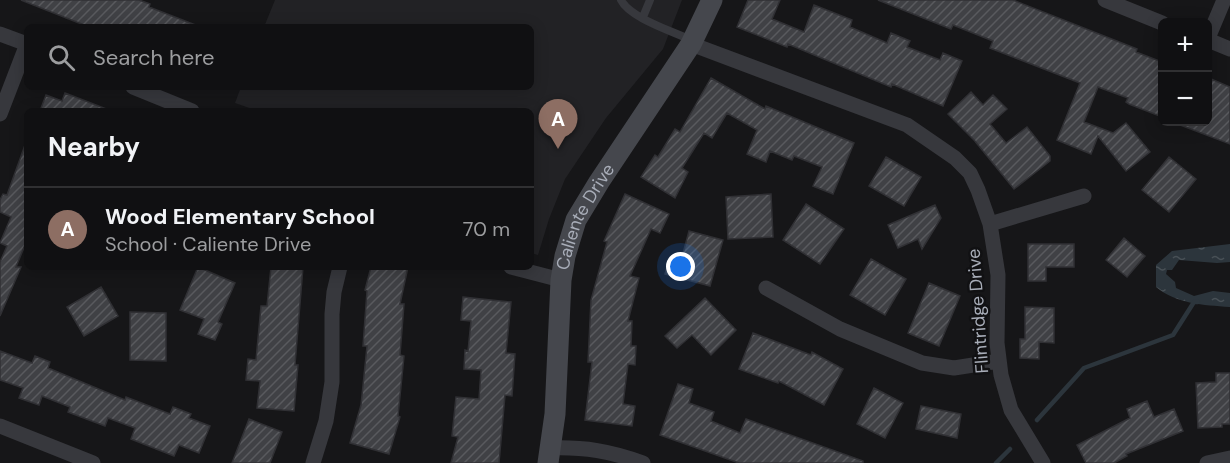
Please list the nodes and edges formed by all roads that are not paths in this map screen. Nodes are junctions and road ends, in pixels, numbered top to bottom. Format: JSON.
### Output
{"nodes":[{"id":1,"x":621,"y":0,"type":"edge"},
{"id":2,"x":650,"y":0,"type":"edge"},
{"id":3,"x":712,"y":0,"type":"edge"},
{"id":4,"x":1105,"y":0,"type":"edge"},
{"id":5,"x":1224,"y":0,"type":"edge"},
{"id":6,"x":643,"y":17,"type":"junction"},
{"id":7,"x":1158,"y":21,"type":"edge"},
{"id":8,"x":1212,"y":29,"type":"edge"},
{"id":9,"x":0,"y":34,"type":"edge"},
{"id":10,"x":1212,"y":41,"type":"edge"},
{"id":11,"x":692,"y":42,"type":"junction"},
{"id":12,"x":24,"y":43,"type":"edge"},
{"id":13,"x":1230,"y":49,"type":"edge"},
{"id":14,"x":24,"y":52,"type":"edge"},
{"id":15,"x":140,"y":90,"type":"edge"},
{"id":16,"x":185,"y":108,"type":"edge"},
{"id":17,"x":0,"y":114,"type":"edge"},
{"id":18,"x":1084,"y":196,"type":"dead end"},
{"id":19,"x":990,"y":224,"type":"junction"},
{"id":20,"x":339,"y":270,"type":"edge"},
{"id":21,"x":524,"y":270,"type":"edge"},
{"id":22,"x":561,"y":279,"type":"junction"},
{"id":23,"x":766,"y":288,"type":"dead end"},
{"id":24,"x":999,"y":361,"type":"junction"},
{"id":25,"x":0,"y":426,"type":"edge"},
{"id":26,"x":549,"y":456,"type":"edge"},
{"id":27,"x":1230,"y":458,"type":"edge"},
{"id":28,"x":93,"y":463,"type":"edge"},
{"id":29,"x":313,"y":463,"type":"edge"},
{"id":30,"x":644,"y":463,"type":"edge"},
{"id":31,"x":1043,"y":463,"type":"edge"},
{"id":32,"x":1207,"y":463,"type":"edge"}],
"edges":[{"from":1,"to":6,"type":"lane"},
{"from":2,"to":6,"type":"lane"},
{"from":3,"to":11,"type":"street","name":"Caliente Drive"},
{"from":4,"to":7,"type":"street"},
{"from":5,"to":8,"type":"street"},
{"from":6,"to":11,"type":"lane"},
{"from":9,"to":12,"type":"street"},
{"from":10,"to":13,"type":"street"},
{"from":11,"to":19,"type":"street","name":"Flintridge Drive"},
{"from":11,"to":22,"type":"street","name":"Caliente Drive"},
{"from":14,"to":17,"type":"street"},
{"from":15,"to":16,"type":"street"},
{"from":18,"to":19,"type":"street"},
{"from":19,"to":24,"type":"street","name":"Flintridge Drive"},
{"from":20,"to":29,"type":"street"},
{"from":21,"to":22,"type":"street"},
{"from":22,"to":26,"type":"street","name":"Caliente Drive"},
{"from":23,"to":24,"type":"street"},
{"from":24,"to":31,"type":"street","name":"Flintridge Drive"},
{"from":25,"to":28,"type":"street"},
{"from":26,"to":30,"type":"street"},
{"from":27,"to":32,"type":"street"}]}
